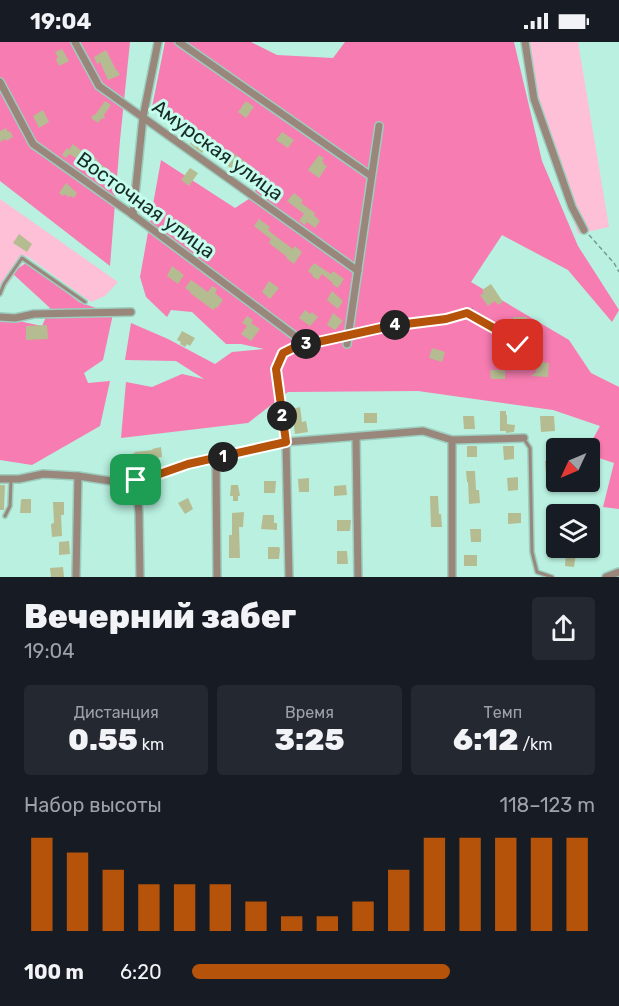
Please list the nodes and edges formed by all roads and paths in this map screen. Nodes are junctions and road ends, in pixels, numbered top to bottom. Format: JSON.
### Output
{"nodes":[{"id":1,"x":75,"y":42,"type":"edge"},
{"id":2,"x":158,"y":42,"type":"edge"},
{"id":3,"x":179,"y":42,"type":"edge"},
{"id":4,"x":525,"y":42,"type":"edge"},
{"id":5,"x":0,"y":82,"type":"edge"},
{"id":6,"x":143,"y":117,"type":"junction"},
{"id":7,"x":379,"y":126,"type":"dead end"},
{"id":8,"x":371,"y":176,"type":"junction"},
{"id":9,"x":134,"y":215,"type":"junction"},
{"id":10,"x":584,"y":230,"type":"joint"},
{"id":11,"x":358,"y":271,"type":"junction"},
{"id":12,"x":619,"y":272,"type":"edge"},
{"id":13,"x":0,"y":294,"type":"edge"},
{"id":14,"x":85,"y":302,"type":"dead end"},
{"id":15,"x":473,"y":308,"type":"dead end"},
{"id":16,"x":131,"y":312,"type":"dead end"},
{"id":17,"x":467,"y":313,"type":"junction"},
{"id":18,"x":0,"y":317,"type":"edge"},
{"id":19,"x":295,"y":336,"type":"dead end"},
{"id":20,"x":347,"y":344,"type":"dead end"},
{"id":21,"x":518,"y":345,"type":"dead end"},
{"id":22,"x":278,"y":387,"type":"joint"},
{"id":23,"x":356,"y":437,"type":"junction"},
{"id":24,"x":524,"y":438,"type":"joint"},
{"id":25,"x":452,"y":440,"type":"junction"},
{"id":26,"x":286,"y":442,"type":"junction"},
{"id":27,"x":216,"y":459,"type":"junction"},
{"id":28,"x":78,"y":476,"type":"junction"},
{"id":29,"x":0,"y":479,"type":"edge"},
{"id":30,"x":11,"y":479,"type":"junction"},
{"id":31,"x":136,"y":480,"type":"junction"},
{"id":32,"x":5,"y":516,"type":"dead end"},
{"id":33,"x":619,"y":572,"type":"edge"},
{"id":34,"x":76,"y":577,"type":"edge"},
{"id":35,"x":140,"y":577,"type":"edge"},
{"id":36,"x":217,"y":577,"type":"edge"},
{"id":37,"x":289,"y":577,"type":"edge"},
{"id":38,"x":358,"y":577,"type":"edge"},
{"id":39,"x":452,"y":577,"type":"edge"},
{"id":40,"x":552,"y":577,"type":"edge"},
{"id":41,"x":606,"y":577,"type":"edge"}],
"edges":[{"from":1,"to":6,"type":"street","name":"Амурская улица"},
{"from":2,"to":6,"type":"street"},
{"from":3,"to":8,"type":"street"},
{"from":4,"to":10,"type":"street"},
{"from":5,"to":9,"type":"street","name":"Восточная улица"},
{"from":6,"to":9,"type":"street"},
{"from":6,"to":11,"type":"street","name":"Амурская улица"},
{"from":7,"to":8,"type":"street"},
{"from":8,"to":11,"type":"street"},
{"from":9,"to":19,"type":"street","name":"Восточная улица"},
{"from":10,"to":12,"type":"path"},
{"from":11,"to":20,"type":"street"},
{"from":13,"to":14,"type":"lane"},
{"from":15,"to":17,"type":"path"},
{"from":16,"to":18,"type":"street"},
{"from":17,"to":21,"type":"path"},
{"from":17,"to":22,"type":"path"},
{"from":22,"to":26,"type":"street"},
{"from":23,"to":25,"type":"street"},
{"from":23,"to":26,"type":"street"},
{"from":23,"to":38,"type":"street"},
{"from":24,"to":25,"type":"street"},
{"from":24,"to":40,"type":"lane"},
{"from":25,"to":39,"type":"street"},
{"from":26,"to":27,"type":"street"},
{"from":26,"to":37,"type":"street"},
{"from":27,"to":31,"type":"street"},
{"from":27,"to":36,"type":"street"},
{"from":28,"to":30,"type":"street"},
{"from":28,"to":31,"type":"street"},
{"from":28,"to":34,"type":"street"},
{"from":29,"to":30,"type":"street"},
{"from":30,"to":32,"type":"lane"},
{"from":31,"to":35,"type":"street"},
{"from":33,"to":41,"type":"street"}]}
